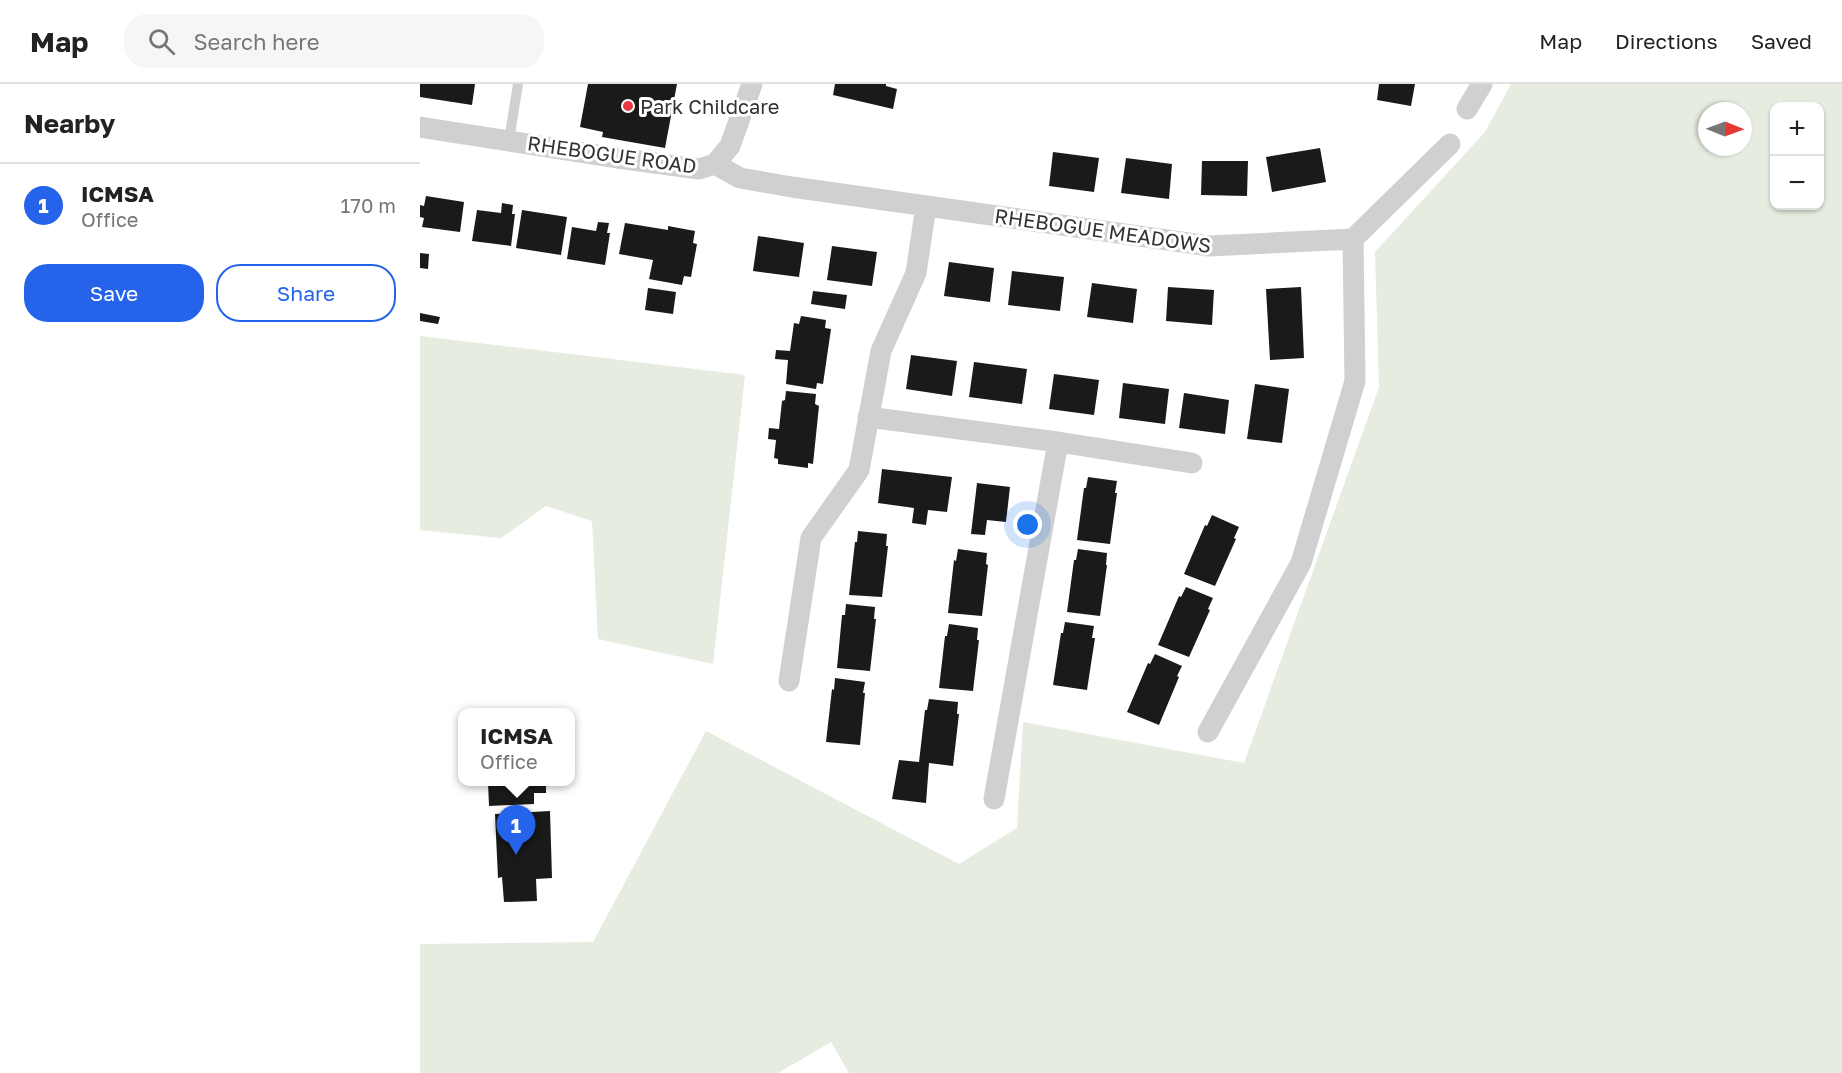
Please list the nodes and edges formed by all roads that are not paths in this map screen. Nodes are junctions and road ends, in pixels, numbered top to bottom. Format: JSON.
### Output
{"nodes":[{"id":1,"x":518,"y":84,"type":"edge"},
{"id":2,"x":752,"y":84,"type":"edge"},
{"id":3,"x":1482,"y":84,"type":"edge"},
{"id":4,"x":1467,"y":109,"type":"dead end"},
{"id":5,"x":420,"y":127,"type":"edge"},
{"id":6,"x":509,"y":140,"type":"junction"},
{"id":7,"x":1450,"y":144,"type":"dead end"},
{"id":8,"x":715,"y":164,"type":"junction"},
{"id":9,"x":926,"y":206,"type":"junction"},
{"id":10,"x":1353,"y":239,"type":"junction"},
{"id":11,"x":868,"y":417,"type":"junction"},
{"id":12,"x":1059,"y":442,"type":"junction"},
{"id":13,"x":1192,"y":463,"type":"dead end"},
{"id":14,"x":789,"y":681,"type":"dead end"},
{"id":15,"x":1208,"y":732,"type":"dead end"},
{"id":16,"x":994,"y":799,"type":"dead end"}],
"edges":[{"from":1,"to":6,"type":"lane"},
{"from":2,"to":8,"type":"street","name":"RHEBOGUE ROAD"},
{"from":3,"to":4,"type":"street"},
{"from":5,"to":6,"type":"street","name":"RHEBOGUE ROAD"},
{"from":6,"to":8,"type":"street","name":"RHEBOGUE ROAD"},
{"from":7,"to":10,"type":"street"},
{"from":8,"to":9,"type":"street","name":"RHEBOGUE MEADOWS"},
{"from":9,"to":10,"type":"street","name":"RHEBOGUE MEADOWS"},
{"from":9,"to":11,"type":"street"},
{"from":10,"to":15,"type":"street"},
{"from":11,"to":12,"type":"street"},
{"from":11,"to":14,"type":"street"},
{"from":12,"to":13,"type":"street"},
{"from":12,"to":16,"type":"street"}]}
